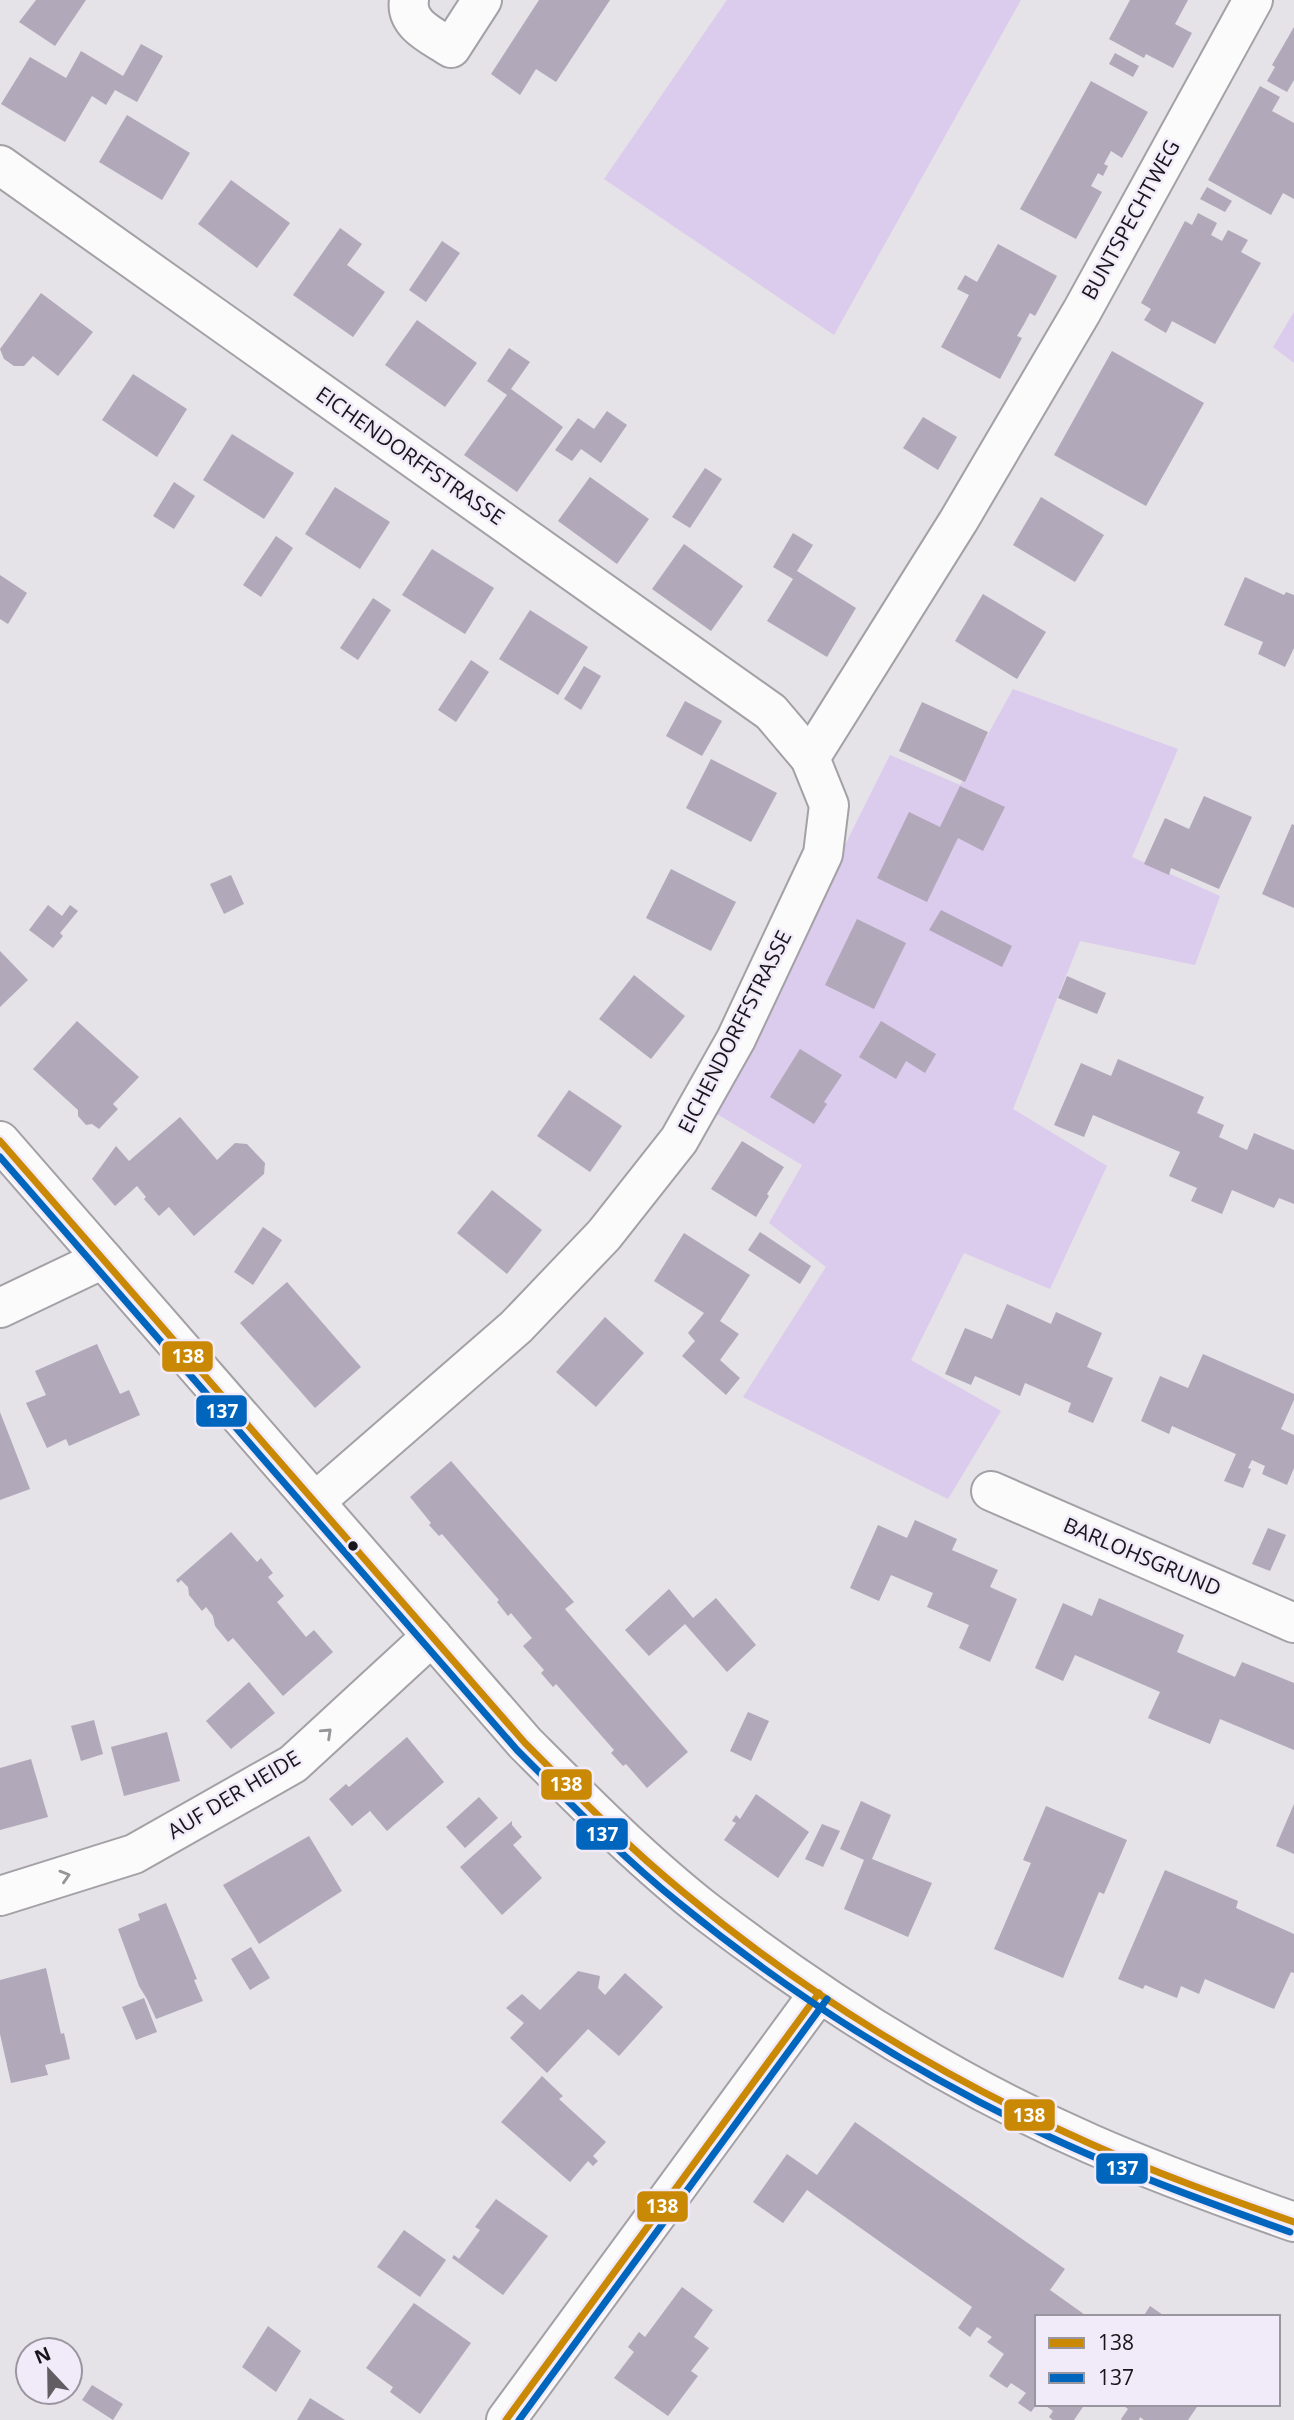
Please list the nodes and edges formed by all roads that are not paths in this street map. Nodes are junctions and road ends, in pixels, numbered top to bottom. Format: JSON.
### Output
{"nodes":[{"id":1,"x":409,"y":0,"type":"edge"},
{"id":2,"x":482,"y":0,"type":"edge"},
{"id":3,"x":1253,"y":0,"type":"edge"},
{"id":4,"x":0,"y":165,"type":"edge"},
{"id":5,"x":810,"y":758,"type":"junction"},
{"id":6,"x":0,"y":1141,"type":"edge"},
{"id":7,"x":103,"y":1259,"type":"junction"},
{"id":8,"x":0,"y":1308,"type":"edge"},
{"id":9,"x":991,"y":1491,"type":"dead end"},
{"id":10,"x":316,"y":1502,"type":"junction"},
{"id":11,"x":1294,"y":1623,"type":"edge"},
{"id":12,"x":432,"y":1636,"type":"junction"},
{"id":13,"x":0,"y":1896,"type":"edge"},
{"id":14,"x":819,"y":1993,"type":"junction"},
{"id":15,"x":1294,"y":2222,"type":"edge"},
{"id":16,"x":506,"y":2420,"type":"edge"}],
"edges":[{"from":1,"to":2,"type":"street"},
{"from":3,"to":5,"type":"street","name":"BUNTSPECHTWEG"},
{"from":4,"to":5,"type":"street","name":"EICHENDORFFSTRASSE"},
{"from":5,"to":10,"type":"street","name":"EICHENDORFFSTRASSE"},
{"from":6,"to":7,"type":"street"},
{"from":7,"to":8,"type":"street"},
{"from":7,"to":10,"type":"street"},
{"from":9,"to":11,"type":"street","name":"BARLOHSGRUND"},
{"from":10,"to":12,"type":"street"},
{"from":13,"to":12,"type":"street","name":"AUF DER HEIDE","one_way":true},
{"from":12,"to":14,"type":"street"},
{"from":14,"to":15,"type":"street"},
{"from":14,"to":16,"type":"street"}]}
